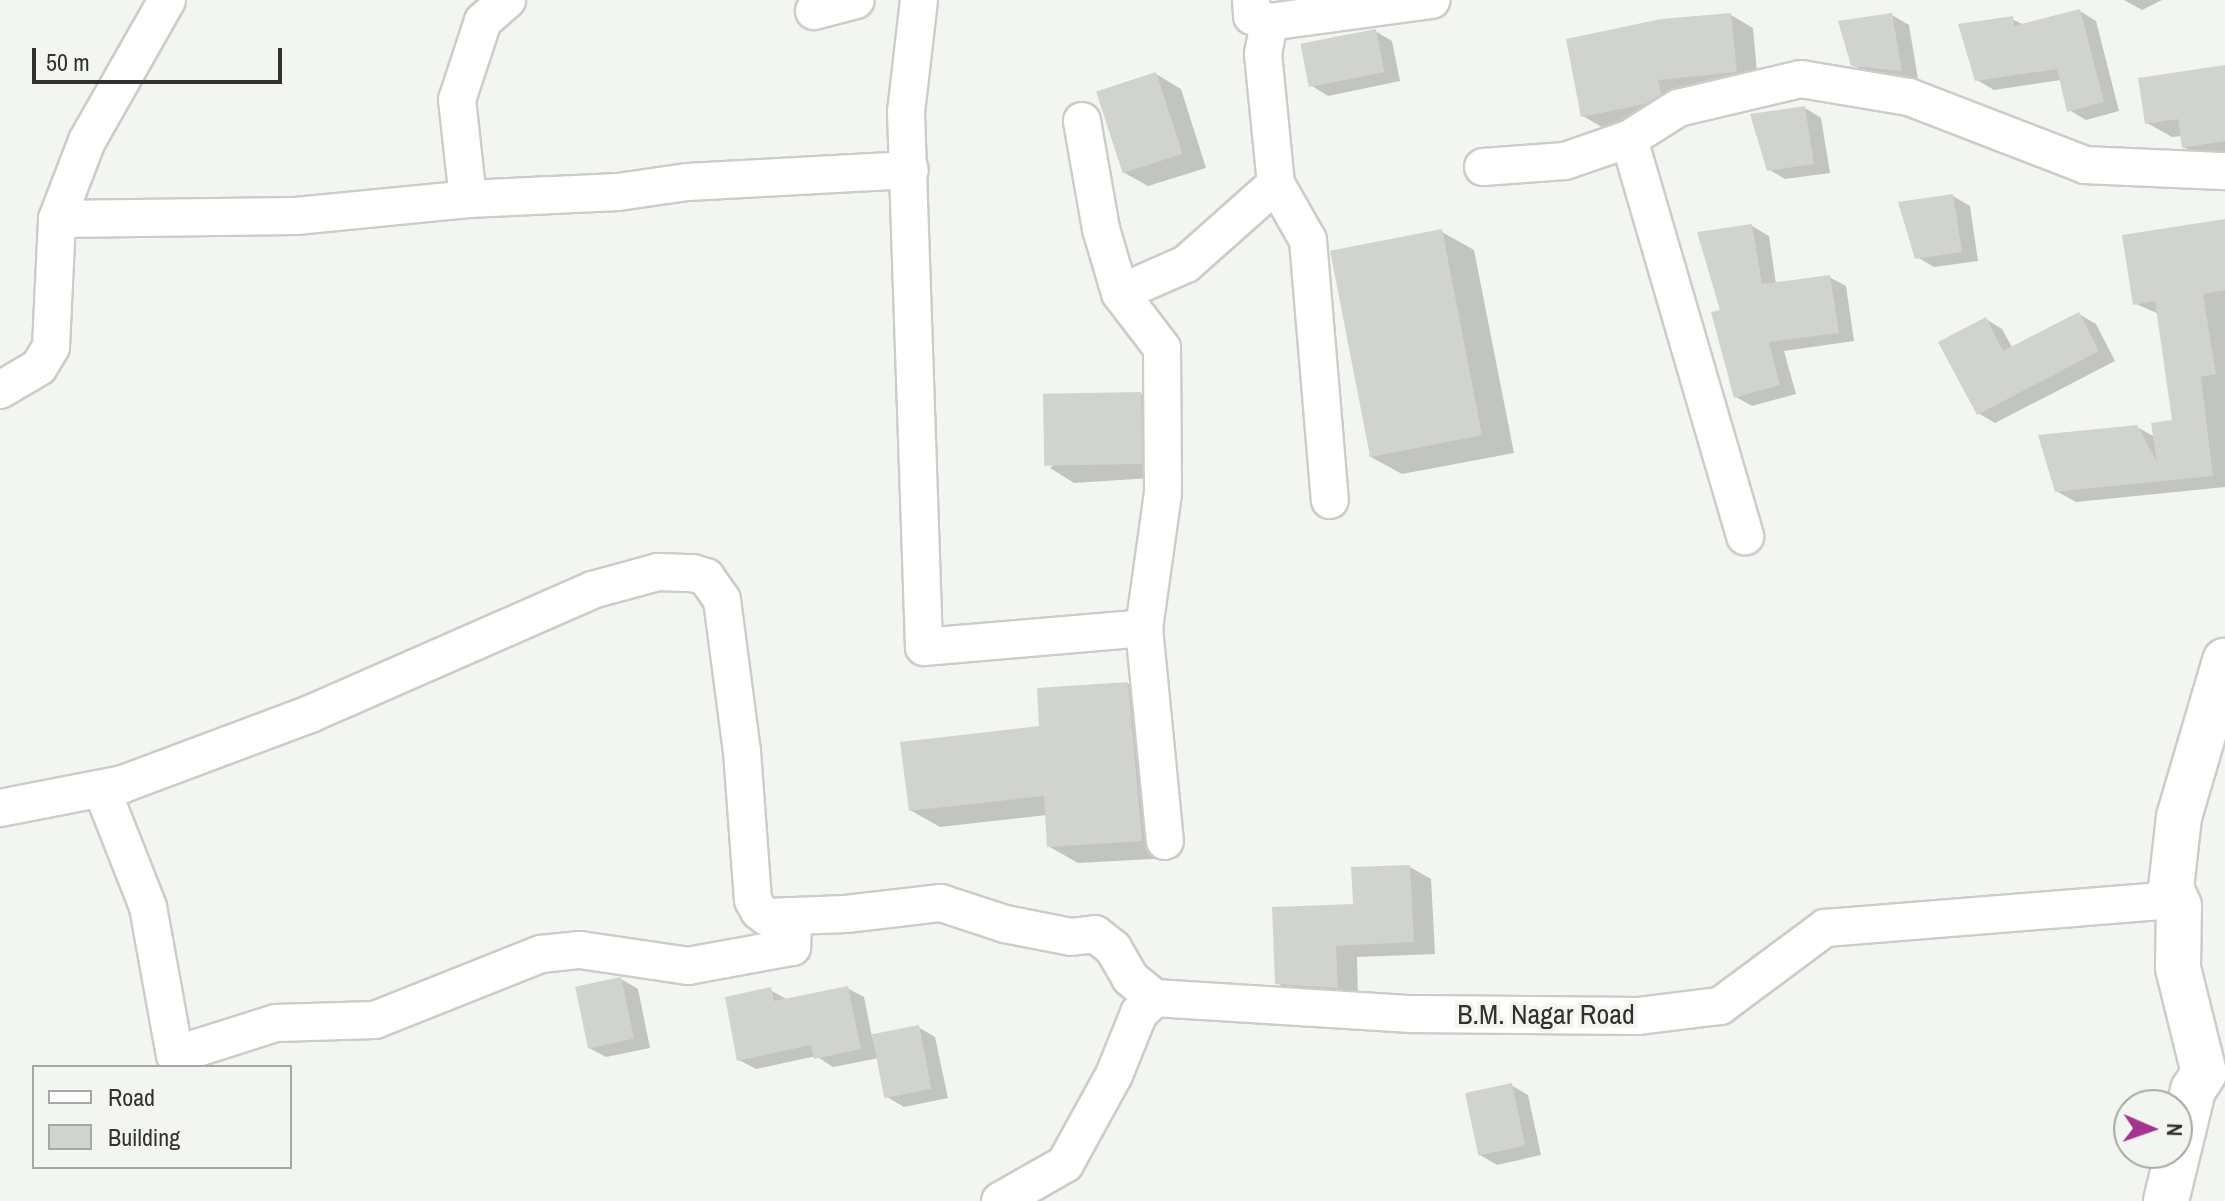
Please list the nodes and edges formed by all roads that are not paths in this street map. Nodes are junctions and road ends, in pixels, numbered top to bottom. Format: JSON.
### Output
{"nodes":[{"id":1,"x":167,"y":0,"type":"edge"},
{"id":2,"x":507,"y":0,"type":"edge"},
{"id":3,"x":856,"y":0,"type":"edge"},
{"id":4,"x":919,"y":0,"type":"edge"},
{"id":5,"x":1432,"y":0,"type":"edge"},
{"id":6,"x":814,"y":11,"type":"dead end"},
{"id":7,"x":1260,"y":11,"type":"edge"},
{"id":8,"x":1082,"y":121,"type":"dead end"},
{"id":9,"x":1629,"y":139,"type":"junction"},
{"id":10,"x":1483,"y":167,"type":"dead end"},
{"id":11,"x":910,"y":170,"type":"junction"},
{"id":12,"x":2225,"y":171,"type":"edge"},
{"id":13,"x":1276,"y":184,"type":"junction"},
{"id":14,"x":468,"y":199,"type":"junction"},
{"id":15,"x":57,"y":219,"type":"junction"},
{"id":16,"x":1120,"y":293,"type":"junction"},
{"id":17,"x":0,"y":390,"type":"edge"},
{"id":18,"x":1330,"y":500,"type":"dead end"},
{"id":19,"x":1745,"y":536,"type":"dead end"},
{"id":20,"x":1144,"y":628,"type":"junction"},
{"id":21,"x":2225,"y":661,"type":"edge"},
{"id":22,"x":102,"y":790,"type":"junction"},
{"id":23,"x":0,"y":808,"type":"edge"},
{"id":24,"x":1165,"y":841,"type":"dead end"},
{"id":25,"x":2176,"y":900,"type":"junction"},
{"id":26,"x":793,"y":916,"type":"junction"},
{"id":27,"x":1155,"y":998,"type":"junction"},
{"id":28,"x":2214,"y":1071,"type":"edge"},
{"id":29,"x":1000,"y":1201,"type":"edge"},
{"id":30,"x":2166,"y":1201,"type":"edge"}],
"edges":[{"from":1,"to":15,"type":"street"},
{"from":2,"to":14,"type":"street"},
{"from":3,"to":6,"type":"street"},
{"from":4,"to":11,"type":"street"},
{"from":5,"to":7,"type":"street"},
{"from":7,"to":13,"type":"street"},
{"from":8,"to":16,"type":"street"},
{"from":9,"to":10,"type":"street"},
{"from":9,"to":12,"type":"street"},
{"from":9,"to":19,"type":"street"},
{"from":11,"to":14,"type":"street"},
{"from":11,"to":20,"type":"street"},
{"from":13,"to":16,"type":"street"},
{"from":13,"to":18,"type":"street"},
{"from":14,"to":15,"type":"street"},
{"from":15,"to":17,"type":"street"},
{"from":16,"to":20,"type":"street"},
{"from":20,"to":24,"type":"street"},
{"from":21,"to":25,"type":"street"},
{"from":22,"to":23,"type":"street"},
{"from":22,"to":26,"type":"street"},
{"from":22,"to":26,"type":"street"},
{"from":25,"to":27,"type":"street","name":"B.M. Nagar Road"},
{"from":25,"to":28,"type":"street"},
{"from":26,"to":27,"type":"street"},
{"from":27,"to":29,"type":"street"},
{"from":28,"to":30,"type":"street"}]}
